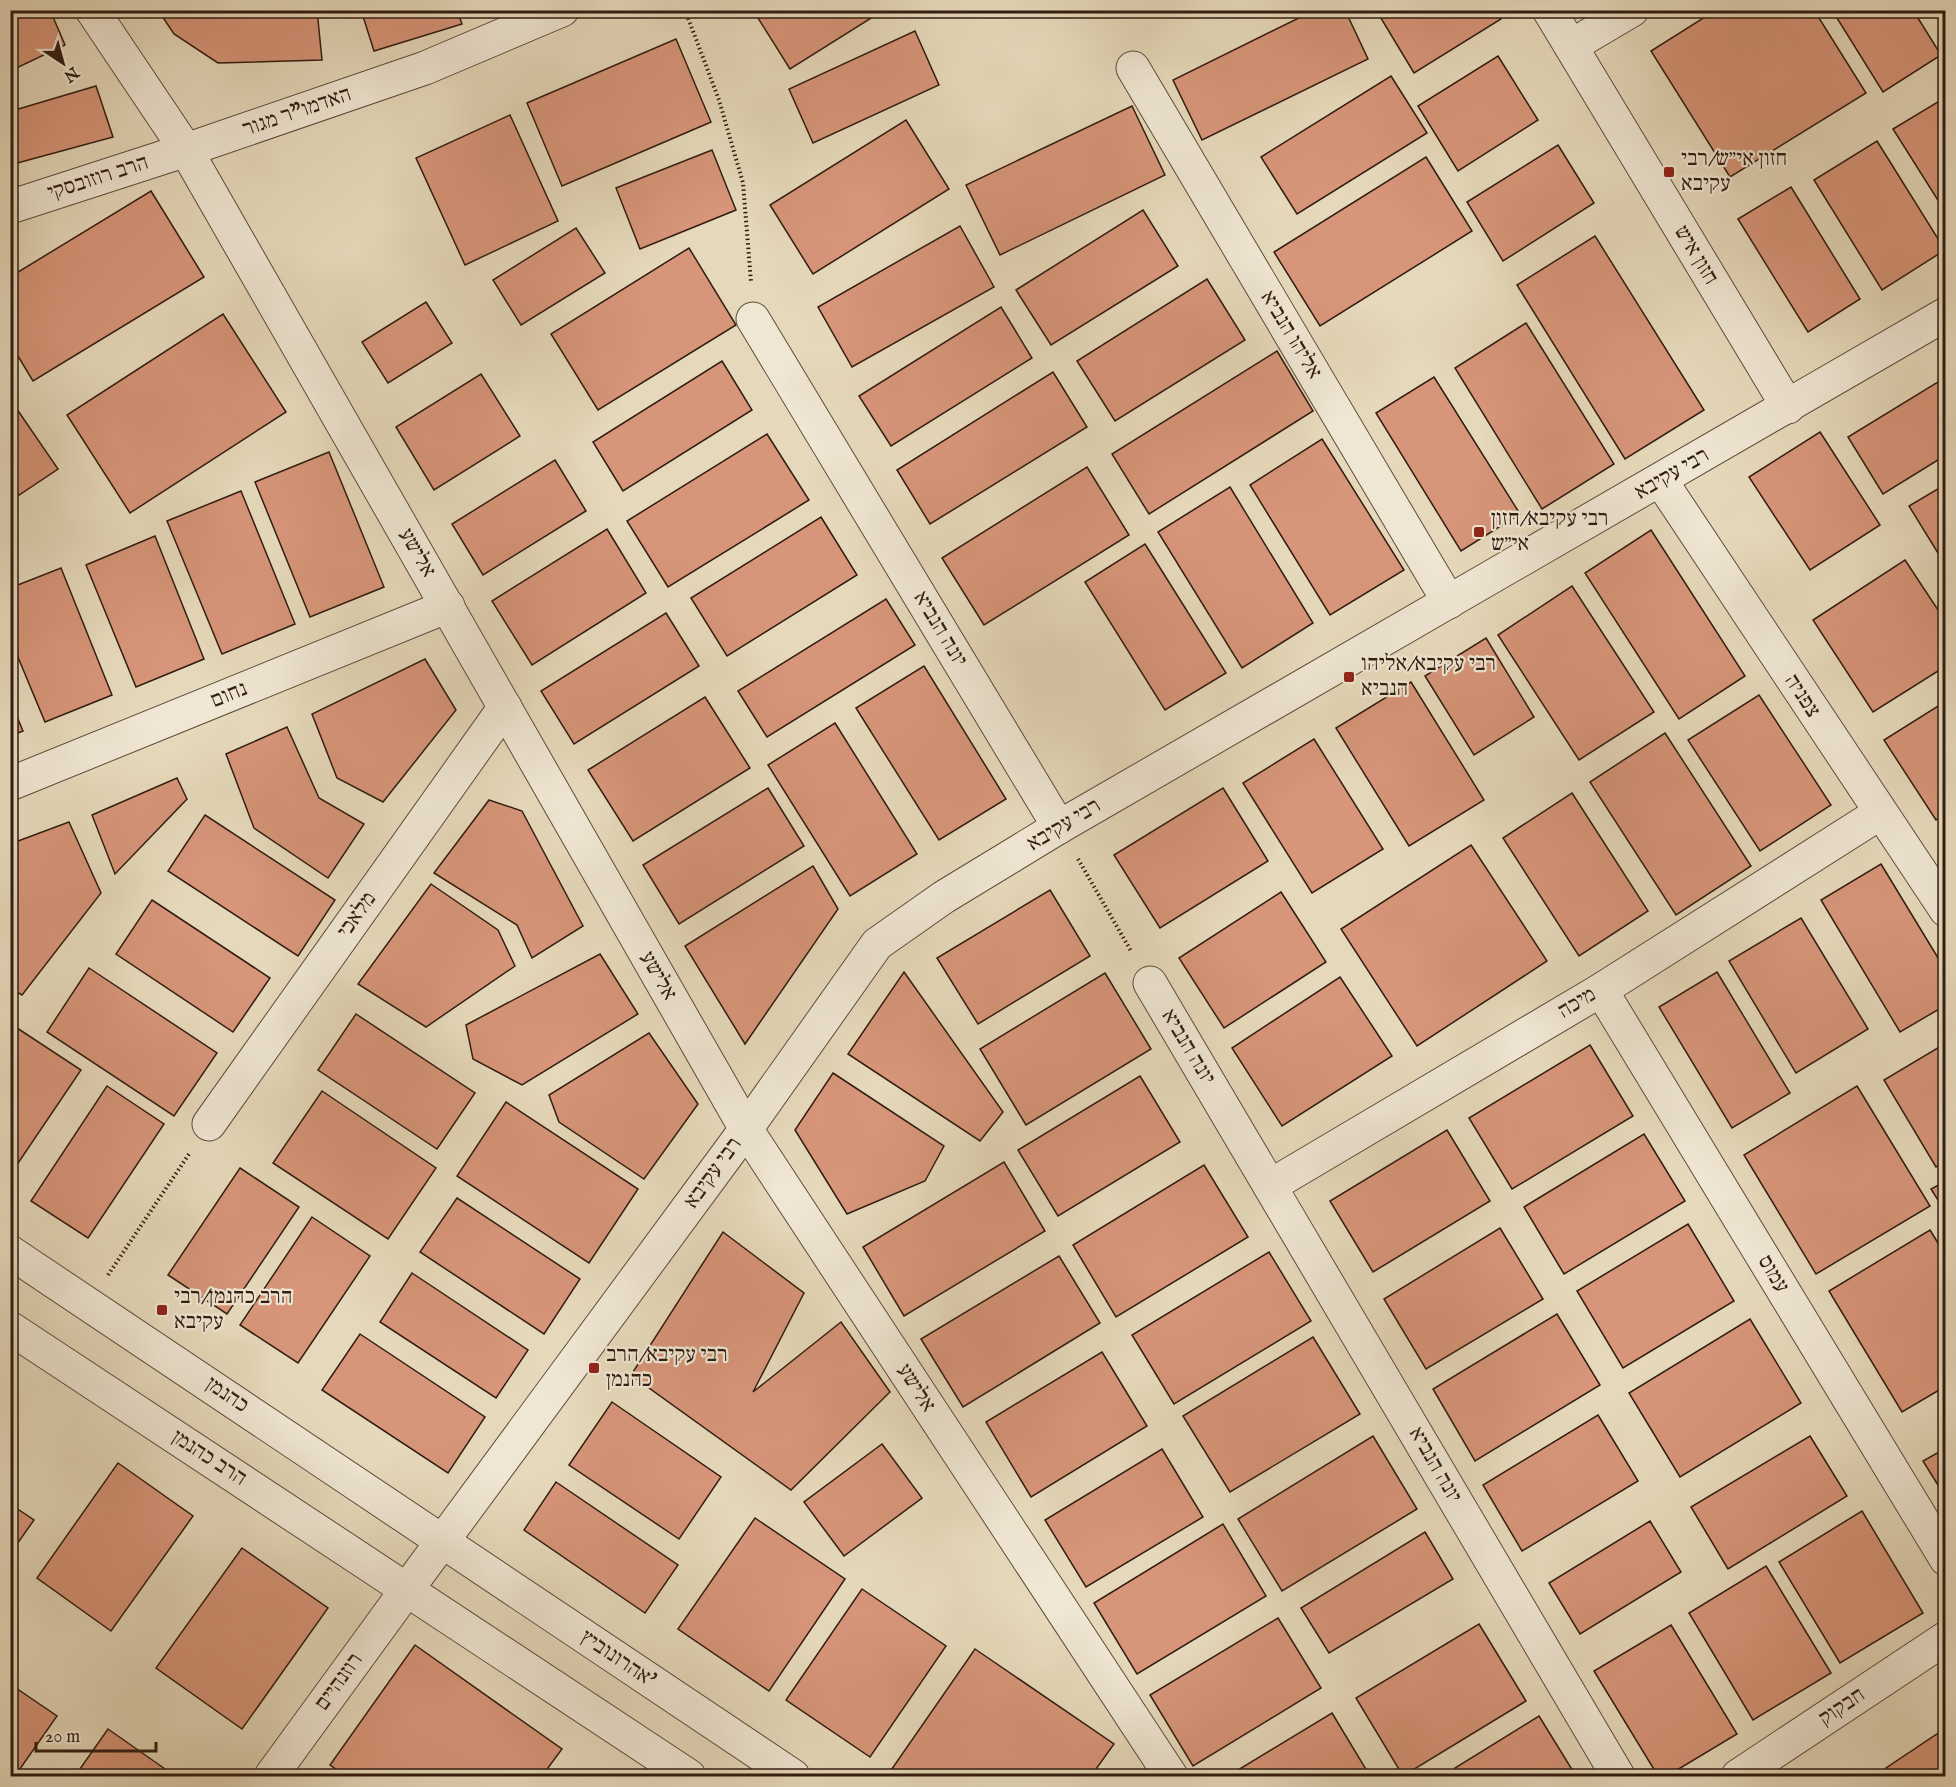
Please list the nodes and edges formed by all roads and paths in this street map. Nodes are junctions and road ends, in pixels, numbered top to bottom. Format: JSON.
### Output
{"nodes":[{"id":1,"x":92,"y":10,"type":"edge"},
{"id":2,"x":562,"y":10,"type":"edge"},
{"id":3,"x":685,"y":10,"type":"edge"},
{"id":4,"x":1549,"y":10,"type":"edge"},
{"id":5,"x":1632,"y":10,"type":"edge"},
{"id":6,"x":1571,"y":46,"type":"junction"},
{"id":7,"x":1133,"y":68,"type":"dead end"},
{"id":8,"x":186,"y":150,"type":"junction"},
{"id":9,"x":10,"y":207,"type":"edge"},
{"id":10,"x":1946,"y":314,"type":"edge"},
{"id":11,"x":753,"y":319,"type":"joint"},
{"id":12,"x":1788,"y":407,"type":"junction"},
{"id":13,"x":1661,"y":481,"type":"junction"},
{"id":14,"x":1449,"y":602,"type":"junction"},
{"id":15,"x":448,"y":606,"type":"junction"},
{"id":16,"x":505,"y":707,"type":"junction"},
{"id":17,"x":10,"y":784,"type":"edge"},
{"id":18,"x":1880,"y":813,"type":"junction"},
{"id":19,"x":1059,"y":827,"type":"junction"},
{"id":20,"x":1946,"y":910,"type":"edge"},
{"id":21,"x":1150,"y":983,"type":"joint"},
{"id":22,"x":1601,"y":990,"type":"junction"},
{"id":23,"x":209,"y":1124,"type":"joint"},
{"id":24,"x":746,"y":1129,"type":"junction"},
{"id":25,"x":1270,"y":1186,"type":"junction"},
{"id":26,"x":10,"y":1252,"type":"edge"},
{"id":27,"x":90,"y":1302,"type":"junction"},
{"id":28,"x":10,"y":1328,"type":"edge"},
{"id":29,"x":443,"y":1541,"type":"junction"},
{"id":30,"x":1946,"y":1559,"type":"edge"},
{"id":31,"x":408,"y":1588,"type":"junction"},
{"id":32,"x":1946,"y":1638,"type":"edge"},
{"id":33,"x":271,"y":1776,"type":"edge"},
{"id":34,"x":689,"y":1776,"type":"edge"},
{"id":35,"x":793,"y":1776,"type":"edge"},
{"id":36,"x":1171,"y":1776,"type":"edge"},
{"id":37,"x":1618,"y":1776,"type":"edge"},
{"id":38,"x":1738,"y":1776,"type":"edge"}],
"edges":[{"from":1,"to":8,"type":"street"},
{"from":2,"to":8,"type":"street","name":"האדמו\"ר מגור"},
{"from":3,"to":11,"type":"path"},
{"from":4,"to":6,"type":"street","name":"חזון איש"},
{"from":5,"to":6,"type":"street"},
{"from":6,"to":12,"type":"street","name":"חזון איש"},
{"from":7,"to":14,"type":"street","name":"אליהו הנביא"},
{"from":8,"to":9,"type":"street","name":"הרב רוזובסקי"},
{"from":8,"to":15,"type":"street","name":"אלישע"},
{"from":10,"to":12,"type":"street","name":"רבי עקיבא"},
{"from":11,"to":19,"type":"street","name":"יונה הנביא"},
{"from":12,"to":13,"type":"street","name":"רבי עקיבא"},
{"from":13,"to":14,"type":"street","name":"רבי עקיבא"},
{"from":13,"to":18,"type":"street","name":"צפניה"},
{"from":14,"to":19,"type":"street","name":"רבי עקיבא"},
{"from":15,"to":16,"type":"street","name":"אלישע"},
{"from":15,"to":17,"type":"street","name":"נחום"},
{"from":16,"to":23,"type":"street","name":"מלאכי"},
{"from":16,"to":24,"type":"street","name":"אלישע"},
{"from":18,"to":20,"type":"street","name":"צפניה"},
{"from":18,"to":22,"type":"street","name":"מיכה"},
{"from":19,"to":21,"type":"path","name":"יונה הנביא"},
{"from":19,"to":24,"type":"street","name":"רבי עקיבא"},
{"from":21,"to":25,"type":"street","name":"יונה הנביא"},
{"from":22,"to":25,"type":"street","name":"מיכה"},
{"from":22,"to":30,"type":"street","name":"עמוס"},
{"from":23,"to":27,"type":"path"},
{"from":24,"to":29,"type":"street","name":"רבי עקיבא"},
{"from":24,"to":36,"type":"street","name":"אלישע"},
{"from":25,"to":37,"type":"street","name":"יונה הנביא"},
{"from":26,"to":27,"type":"street","name":"כהנמן"},
{"from":27,"to":29,"type":"street","name":"כהנמן"},
{"from":28,"to":31,"type":"street","name":"הרב כהנמן"},
{"from":29,"to":31,"type":"street","name":"רבי עקיבא"},
{"from":29,"to":35,"type":"street","name":"אהרונוביץ'"},
{"from":31,"to":33,"type":"street","name":"רוזנהיים"},
{"from":31,"to":34,"type":"street"},
{"from":32,"to":38,"type":"street","name":"חבקוק"}]}
